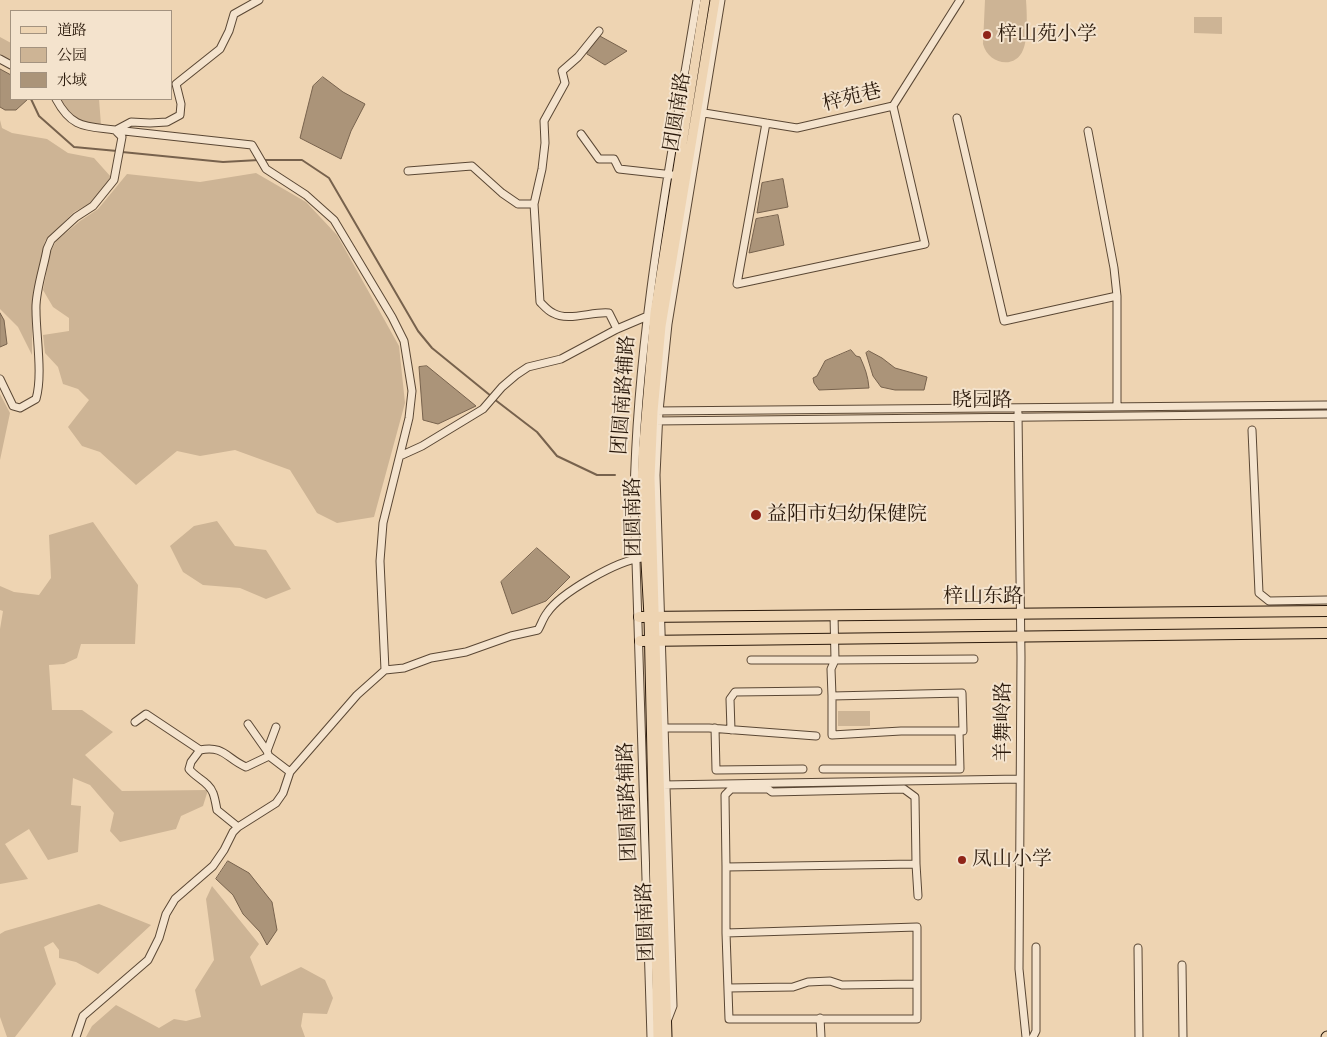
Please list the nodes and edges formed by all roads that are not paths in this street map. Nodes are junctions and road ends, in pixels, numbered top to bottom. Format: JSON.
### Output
{"nodes":[{"id":1,"x":259,"y":0,"type":"edge"},
{"id":2,"x":697,"y":0,"type":"edge"},
{"id":3,"x":706,"y":0,"type":"edge"},
{"id":4,"x":715,"y":0,"type":"edge"},
{"id":5,"x":721,"y":0,"type":"edge"},
{"id":6,"x":960,"y":0,"type":"edge"},
{"id":7,"x":599,"y":31,"type":"dead end"},
{"id":8,"x":56,"y":100,"type":"edge"},
{"id":9,"x":893,"y":106,"type":"junction"},
{"id":10,"x":699,"y":112,"type":"junction"},
{"id":11,"x":957,"y":118,"type":"dead end"},
{"id":12,"x":766,"y":123,"type":"junction"},
{"id":13,"x":116,"y":130,"type":"junction"},
{"id":14,"x":1088,"y":131,"type":"dead end"},
{"id":15,"x":581,"y":134,"type":"dead end"},
{"id":16,"x":408,"y":171,"type":"dead end"},
{"id":17,"x":674,"y":175,"type":"junction"},
{"id":18,"x":534,"y":204,"type":"junction"},
{"id":19,"x":1117,"y":296,"type":"junction"},
{"id":20,"x":651,"y":315,"type":"junction"},
{"id":21,"x":617,"y":329,"type":"junction"},
{"id":22,"x":0,"y":379,"type":"edge"},
{"id":23,"x":1327,"y":405,"type":"edge"},
{"id":24,"x":1117,"y":407,"type":"junction"},
{"id":25,"x":1018,"y":408,"type":"junction"},
{"id":26,"x":649,"y":411,"type":"junction"},
{"id":27,"x":1327,"y":414,"type":"edge"},
{"id":28,"x":1018,"y":417,"type":"junction"},
{"id":29,"x":648,"y":421,"type":"junction"},
{"id":30,"x":1252,"y":430,"type":"dead end"},
{"id":31,"x":400,"y":456,"type":"junction"},
{"id":32,"x":656,"y":475,"type":"junction"},
{"id":33,"x":650,"y":491,"type":"junction"},
{"id":34,"x":642,"y":558,"type":"junction"},
{"id":35,"x":1327,"y":600,"type":"edge"},
{"id":36,"x":1327,"y":611,"type":"edge"},
{"id":37,"x":1020,"y":614,"type":"junction"},
{"id":38,"x":834,"y":615,"type":"junction"},
{"id":39,"x":651,"y":617,"type":"junction"},
{"id":40,"x":1327,"y":633,"type":"edge"},
{"id":41,"x":1020,"y":637,"type":"junction"},
{"id":42,"x":834,"y":639,"type":"junction"},
{"id":43,"x":652,"y":641,"type":"junction"},
{"id":44,"x":974,"y":659,"type":"dead end"},
{"id":45,"x":751,"y":660,"type":"dead end"},
{"id":46,"x":835,"y":660,"type":"junction"},
{"id":47,"x":385,"y":670,"type":"junction"},
{"id":48,"x":818,"y":691,"type":"dead end"},
{"id":49,"x":832,"y":696,"type":"junction"},
{"id":50,"x":135,"y":722,"type":"dead end"},
{"id":51,"x":248,"y":724,"type":"dead end"},
{"id":52,"x":276,"y":727,"type":"dead end"},
{"id":53,"x":662,"y":728,"type":"junction"},
{"id":54,"x":715,"y":728,"type":"junction"},
{"id":55,"x":731,"y":730,"type":"junction"},
{"id":56,"x":959,"y":731,"type":"junction"},
{"id":57,"x":816,"y":736,"type":"dead end"},
{"id":58,"x":200,"y":750,"type":"junction"},
{"id":59,"x":268,"y":754,"type":"junction"},
{"id":60,"x":803,"y":769,"type":"dead end"},
{"id":61,"x":823,"y":769,"type":"dead end"},
{"id":62,"x":290,"y":772,"type":"junction"},
{"id":63,"x":1020,"y":779,"type":"junction"},
{"id":64,"x":663,"y":785,"type":"junction"},
{"id":65,"x":238,"y":826,"type":"junction"},
{"id":66,"x":916,"y":864,"type":"junction"},
{"id":67,"x":726,"y":868,"type":"junction"},
{"id":68,"x":918,"y":896,"type":"dead end"},
{"id":69,"x":726,"y":933,"type":"junction"},
{"id":70,"x":1036,"y":947,"type":"dead end"},
{"id":71,"x":1138,"y":948,"type":"dead end"},
{"id":72,"x":1182,"y":964,"type":"dead end"},
{"id":73,"x":917,"y":984,"type":"junction"},
{"id":74,"x":728,"y":988,"type":"junction"},
{"id":75,"x":820,"y":1018,"type":"junction"},
{"id":76,"x":75,"y":1036,"type":"edge"},
{"id":77,"x":651,"y":1037,"type":"edge"},
{"id":78,"x":658,"y":1037,"type":"edge"},
{"id":79,"x":667,"y":1037,"type":"edge"},
{"id":80,"x":821,"y":1037,"type":"edge"},
{"id":81,"x":1026,"y":1037,"type":"edge"},
{"id":82,"x":1032,"y":1037,"type":"edge"},
{"id":83,"x":1140,"y":1037,"type":"edge"},
{"id":84,"x":1183,"y":1037,"type":"edge"}],
"edges":[{"from":1,"to":13,"type":"street"},
{"from":2,"to":17,"type":"street"},
{"from":3,"to":17,"type":"main road","name":"团圆南路"},
{"from":4,"to":10,"type":"main road","name":"团圆南路"},
{"from":5,"to":10,"type":"street"},
{"from":6,"to":9,"type":"street","name":"梓苑巷"},
{"from":7,"to":18,"type":"street"},
{"from":8,"to":13,"type":"street"},
{"from":9,"to":12,"type":"street","name":"梓苑巷"},
{"from":9,"to":12,"type":"street"},
{"from":10,"to":12,"type":"street","name":"梓苑巷"},
{"from":10,"to":26,"type":"main road","name":"团圆南路"},
{"from":11,"to":19,"type":"street"},
{"from":13,"to":22,"type":"street"},
{"from":13,"to":31,"type":"street"},
{"from":14,"to":19,"type":"street"},
{"from":15,"to":17,"type":"street"},
{"from":16,"to":18,"type":"street"},
{"from":17,"to":20,"type":"main road","name":"团圆南路"},
{"from":18,"to":21,"type":"street"},
{"from":19,"to":24,"type":"street"},
{"from":20,"to":21,"type":"street"},
{"from":20,"to":26,"type":"main road","name":"团圆南路"},
{"from":21,"to":31,"type":"street"},
{"from":23,"to":24,"type":"street","name":"晓园路"},
{"from":24,"to":25,"type":"street","name":"晓园路"},
{"from":25,"to":26,"type":"street","name":"晓园路"},
{"from":25,"to":28,"type":"street","name":"羊舞岭路"},
{"from":26,"to":29,"type":"main road","name":"团圆南路"},
{"from":26,"to":29,"type":"street","name":"团圆南路辅路"},
{"from":27,"to":28,"type":"street","name":"晓园路"},
{"from":28,"to":29,"type":"street","name":"晓园路"},
{"from":28,"to":37,"type":"street","name":"羊舞岭路"},
{"from":29,"to":32,"type":"street","name":"团圆南路辅路"},
{"from":29,"to":33,"type":"main road","name":"团圆南路"},
{"from":29,"to":34,"type":"main road","name":"团圆南路"},
{"from":30,"to":35,"type":"street"},
{"from":31,"to":47,"type":"street"},
{"from":32,"to":33,"type":"main road"},
{"from":32,"to":39,"type":"street","name":"团圆南路辅路"},
{"from":33,"to":39,"type":"main road","name":"团圆南路"},
{"from":34,"to":39,"type":"main road","name":"团圆南路"},
{"from":34,"to":47,"type":"street"},
{"from":36,"to":37,"type":"highway","name":"梓山东路"},
{"from":37,"to":38,"type":"highway","name":"梓山东路"},
{"from":37,"to":41,"type":"street","name":"羊舞岭路"},
{"from":38,"to":39,"type":"highway","name":"梓山东路"},
{"from":38,"to":42,"type":"street"},
{"from":39,"to":43,"type":"main road","name":"团圆南路"},
{"from":39,"to":43,"type":"street","name":"团圆南路辅路"},
{"from":40,"to":41,"type":"highway","name":"梓山东路"},
{"from":41,"to":42,"type":"highway","name":"梓山东路"},
{"from":41,"to":63,"type":"street","name":"羊舞岭路"},
{"from":42,"to":43,"type":"highway","name":"梓山东路"},
{"from":42,"to":46,"type":"street"},
{"from":43,"to":53,"type":"main road","name":"团圆南路"},
{"from":43,"to":77,"type":"street","name":"团圆南路辅路"},
{"from":43,"to":78,"type":"main road","name":"团圆南路"},
{"from":44,"to":46,"type":"street"},
{"from":45,"to":46,"type":"street"},
{"from":46,"to":49,"type":"street"},
{"from":47,"to":62,"type":"street"},
{"from":48,"to":55,"type":"street"},
{"from":49,"to":56,"type":"street"},
{"from":49,"to":56,"type":"street"},
{"from":50,"to":58,"type":"street"},
{"from":51,"to":59,"type":"street"},
{"from":52,"to":59,"type":"street"},
{"from":53,"to":54,"type":"street"},
{"from":53,"to":64,"type":"main road","name":"团圆南路"},
{"from":54,"to":55,"type":"street"},
{"from":54,"to":60,"type":"street"},
{"from":55,"to":57,"type":"street"},
{"from":56,"to":61,"type":"street"},
{"from":58,"to":59,"type":"street"},
{"from":58,"to":65,"type":"street"},
{"from":59,"to":62,"type":"street"},
{"from":62,"to":65,"type":"street"},
{"from":63,"to":64,"type":"street"},
{"from":63,"to":81,"type":"street","name":"羊舞岭路"},
{"from":64,"to":79,"type":"main road","name":"团圆南路"},
{"from":65,"to":76,"type":"street"},
{"from":66,"to":67,"type":"street"},
{"from":66,"to":67,"type":"street"},
{"from":66,"to":68,"type":"street"},
{"from":67,"to":69,"type":"street"},
{"from":69,"to":73,"type":"street"},
{"from":69,"to":74,"type":"street"},
{"from":70,"to":82,"type":"street"},
{"from":71,"to":83,"type":"street"},
{"from":72,"to":84,"type":"street"},
{"from":73,"to":74,"type":"street"},
{"from":73,"to":75,"type":"street"},
{"from":74,"to":75,"type":"street"},
{"from":75,"to":80,"type":"street"}]}
